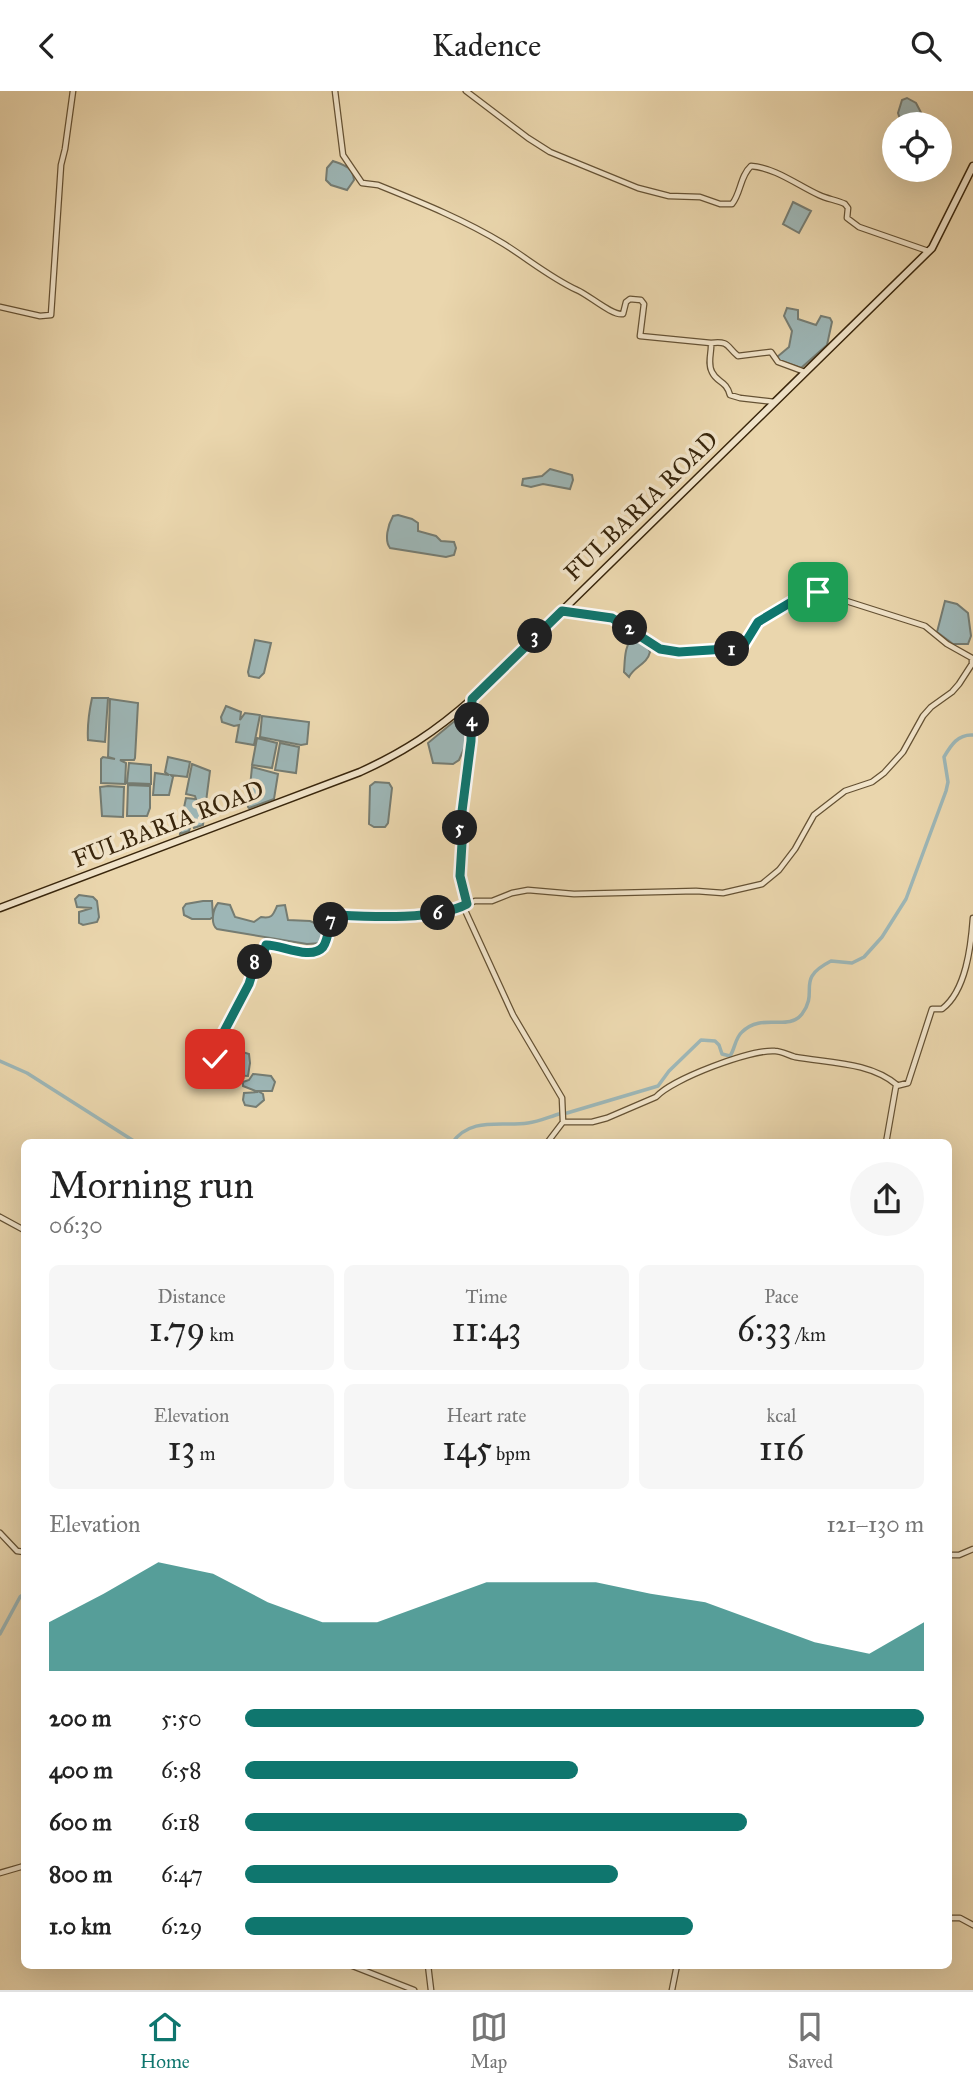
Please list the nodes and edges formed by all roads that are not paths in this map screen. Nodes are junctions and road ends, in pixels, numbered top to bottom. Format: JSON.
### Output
{"nodes":[{"id":1,"x":73,"y":91,"type":"edge"},
{"id":2,"x":335,"y":91,"type":"edge"},
{"id":3,"x":466,"y":91,"type":"edge"},
{"id":4,"x":973,"y":166,"type":"edge"},
{"id":5,"x":929,"y":252,"type":"junction"},
{"id":6,"x":0,"y":307,"type":"edge"},
{"id":7,"x":711,"y":343,"type":"junction"},
{"id":8,"x":806,"y":372,"type":"junction"},
{"id":9,"x":775,"y":402,"type":"junction"},
{"id":10,"x":562,"y":611,"type":"junction"},
{"id":11,"x":973,"y":664,"type":"edge"},
{"id":12,"x":472,"y":699,"type":"junction"},
{"id":13,"x":465,"y":905,"type":"junction"},
{"id":14,"x":0,"y":908,"type":"edge"},
{"id":15,"x":973,"y":918,"type":"edge"},
{"id":16,"x":208,"y":1076,"type":"dead end"},
{"id":17,"x":897,"y":1085,"type":"junction"},
{"id":18,"x":563,"y":1122,"type":"junction"},
{"id":19,"x":550,"y":1139,"type":"edge"},
{"id":20,"x":887,"y":1139,"type":"edge"},
{"id":21,"x":0,"y":1217,"type":"edge"},
{"id":22,"x":21,"y":1228,"type":"edge"},
{"id":23,"x":0,"y":1533,"type":"edge"},
{"id":24,"x":973,"y":1549,"type":"edge"},
{"id":25,"x":21,"y":1552,"type":"edge"},
{"id":26,"x":952,"y":1555,"type":"edge"},
{"id":27,"x":21,"y":1867,"type":"edge"},
{"id":28,"x":0,"y":1873,"type":"edge"},
{"id":29,"x":952,"y":1919,"type":"edge"},
{"id":30,"x":973,"y":1925,"type":"edge"},
{"id":31,"x":360,"y":1969,"type":"edge"},
{"id":32,"x":429,"y":1969,"type":"edge"},
{"id":33,"x":676,"y":1969,"type":"edge"},
{"id":34,"x":414,"y":1990,"type":"edge"},
{"id":35,"x":432,"y":1990,"type":"edge"},
{"id":36,"x":672,"y":1990,"type":"edge"}],
"edges":[{"from":1,"to":6,"type":"street"},
{"from":2,"to":7,"type":"street"},
{"from":3,"to":5,"type":"street"},
{"from":4,"to":5,"type":"main road","name":"FULBARIA ROAD"},
{"from":5,"to":8,"type":"main road","name":"FULBARIA ROAD"},
{"from":7,"to":8,"type":"street"},
{"from":7,"to":9,"type":"street"},
{"from":8,"to":9,"type":"main road","name":"FULBARIA ROAD"},
{"from":9,"to":10,"type":"main road","name":"FULBARIA ROAD"},
{"from":10,"to":11,"type":"street"},
{"from":10,"to":12,"type":"main road","name":"FULBARIA ROAD"},
{"from":11,"to":13,"type":"street"},
{"from":12,"to":13,"type":"street"},
{"from":12,"to":14,"type":"main road","name":"FULBARIA ROAD"},
{"from":13,"to":16,"type":"street"},
{"from":13,"to":18,"type":"street"},
{"from":15,"to":17,"type":"street"},
{"from":17,"to":18,"type":"street"},
{"from":17,"to":20,"type":"street"},
{"from":18,"to":19,"type":"street"},
{"from":21,"to":22,"type":"street"},
{"from":23,"to":25,"type":"street"},
{"from":24,"to":26,"type":"street"},
{"from":27,"to":28,"type":"street"},
{"from":29,"to":30,"type":"street"},
{"from":31,"to":34,"type":"street"},
{"from":32,"to":35,"type":"street"},
{"from":33,"to":36,"type":"street"}]}
